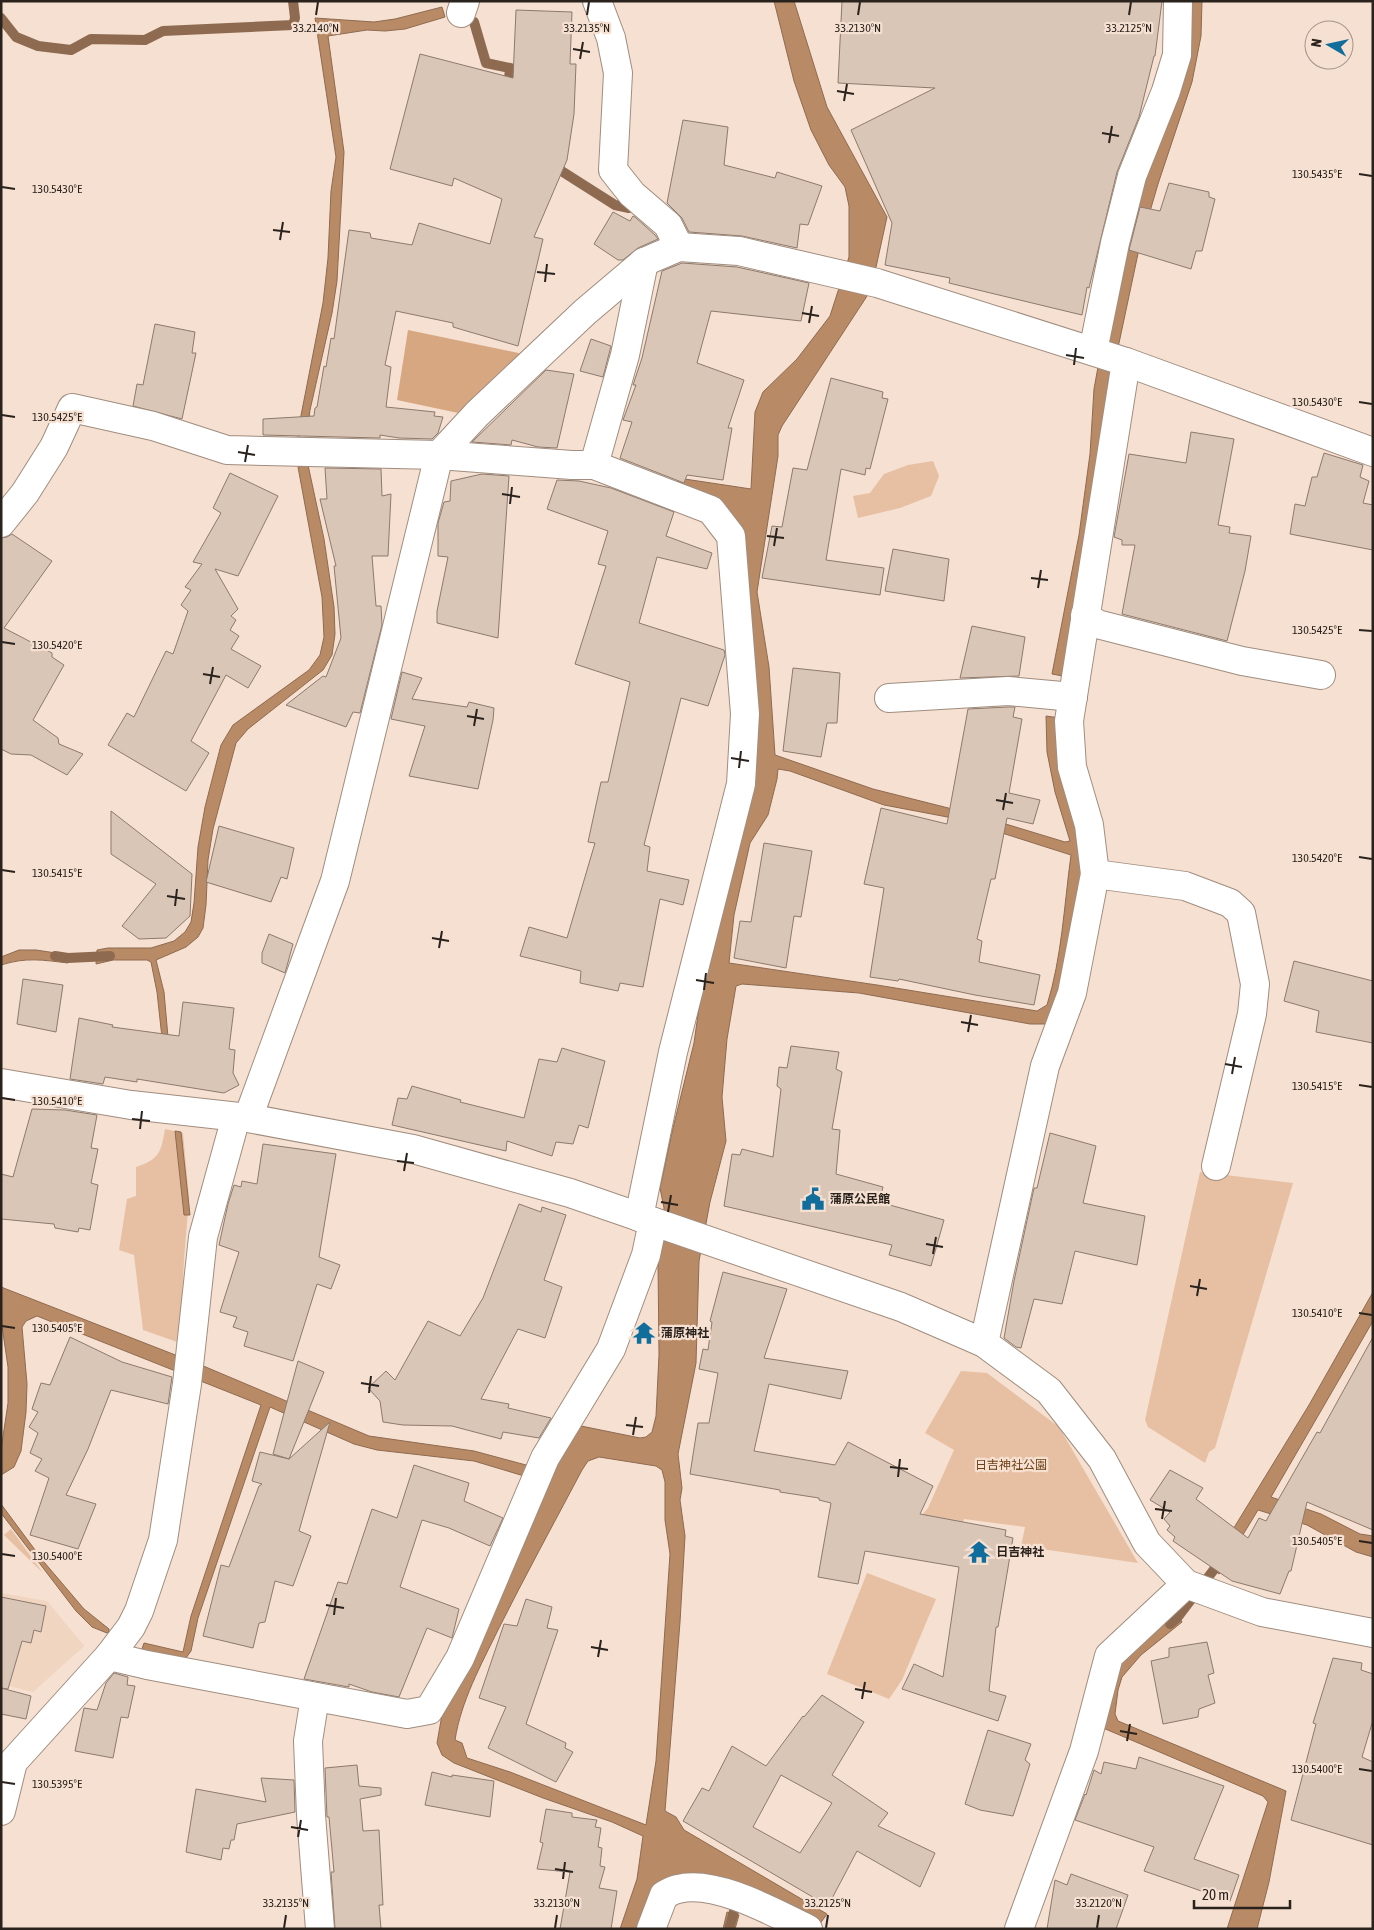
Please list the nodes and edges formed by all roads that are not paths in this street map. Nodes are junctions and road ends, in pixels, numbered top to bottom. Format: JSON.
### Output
{"nodes":[{"id":1,"x":597,"y":1,"type":"edge"},
{"id":2,"x":1178,"y":1,"type":"edge"},
{"id":3,"x":679,"y":246,"type":"junction"},
{"id":4,"x":644,"y":262,"type":"junction"},
{"id":5,"x":1108,"y":356,"type":"junction"},
{"id":6,"x":1373,"y":452,"type":"edge"},
{"id":7,"x":439,"y":455,"type":"junction"},
{"id":8,"x":594,"y":464,"type":"junction"},
{"id":9,"x":1,"y":523,"type":"edge"},
{"id":10,"x":1086,"y":615,"type":"junction"},
{"id":11,"x":1321,"y":674,"type":"dead end"},
{"id":12,"x":1072,"y":697,"type":"junction"},
{"id":13,"x":889,"y":698,"type":"dead end"},
{"id":14,"x":1096,"y":874,"type":"junction"},
{"id":15,"x":1,"y":1083,"type":"edge"},
{"id":16,"x":242,"y":1118,"type":"junction"},
{"id":17,"x":1216,"y":1166,"type":"dead end"},
{"id":18,"x":650,"y":1221,"type":"junction"},
{"id":19,"x":984,"y":1343,"type":"junction"},
{"id":20,"x":1186,"y":1584,"type":"junction"},
{"id":21,"x":1373,"y":1633,"type":"edge"},
{"id":22,"x":109,"y":1656,"type":"junction"},
{"id":23,"x":315,"y":1697,"type":"junction"},
{"id":24,"x":1,"y":1811,"type":"edge"},
{"id":25,"x":320,"y":1929,"type":"edge"},
{"id":26,"x":651,"y":1929,"type":"edge"},
{"id":27,"x":808,"y":1929,"type":"edge"},
{"id":28,"x":1019,"y":1929,"type":"edge"}],
"edges":[{"from":1,"to":3,"type":"street"},
{"from":2,"to":5,"type":"street"},
{"from":3,"to":4,"type":"street"},
{"from":3,"to":5,"type":"street"},
{"from":4,"to":7,"type":"street"},
{"from":4,"to":8,"type":"street"},
{"from":5,"to":6,"type":"street"},
{"from":5,"to":10,"type":"street"},
{"from":7,"to":8,"type":"street"},
{"from":7,"to":9,"type":"street"},
{"from":7,"to":16,"type":"street"},
{"from":8,"to":18,"type":"street"},
{"from":10,"to":11,"type":"street"},
{"from":10,"to":12,"type":"street"},
{"from":12,"to":13,"type":"street"},
{"from":12,"to":14,"type":"street"},
{"from":14,"to":17,"type":"street"},
{"from":14,"to":19,"type":"street"},
{"from":15,"to":16,"type":"street"},
{"from":16,"to":18,"type":"street"},
{"from":16,"to":22,"type":"street"},
{"from":18,"to":19,"type":"street"},
{"from":18,"to":23,"type":"street"},
{"from":19,"to":20,"type":"street"},
{"from":20,"to":21,"type":"street"},
{"from":20,"to":28,"type":"street"},
{"from":22,"to":23,"type":"street"},
{"from":22,"to":24,"type":"street"},
{"from":23,"to":25,"type":"street"},
{"from":26,"to":27,"type":"street"}]}
